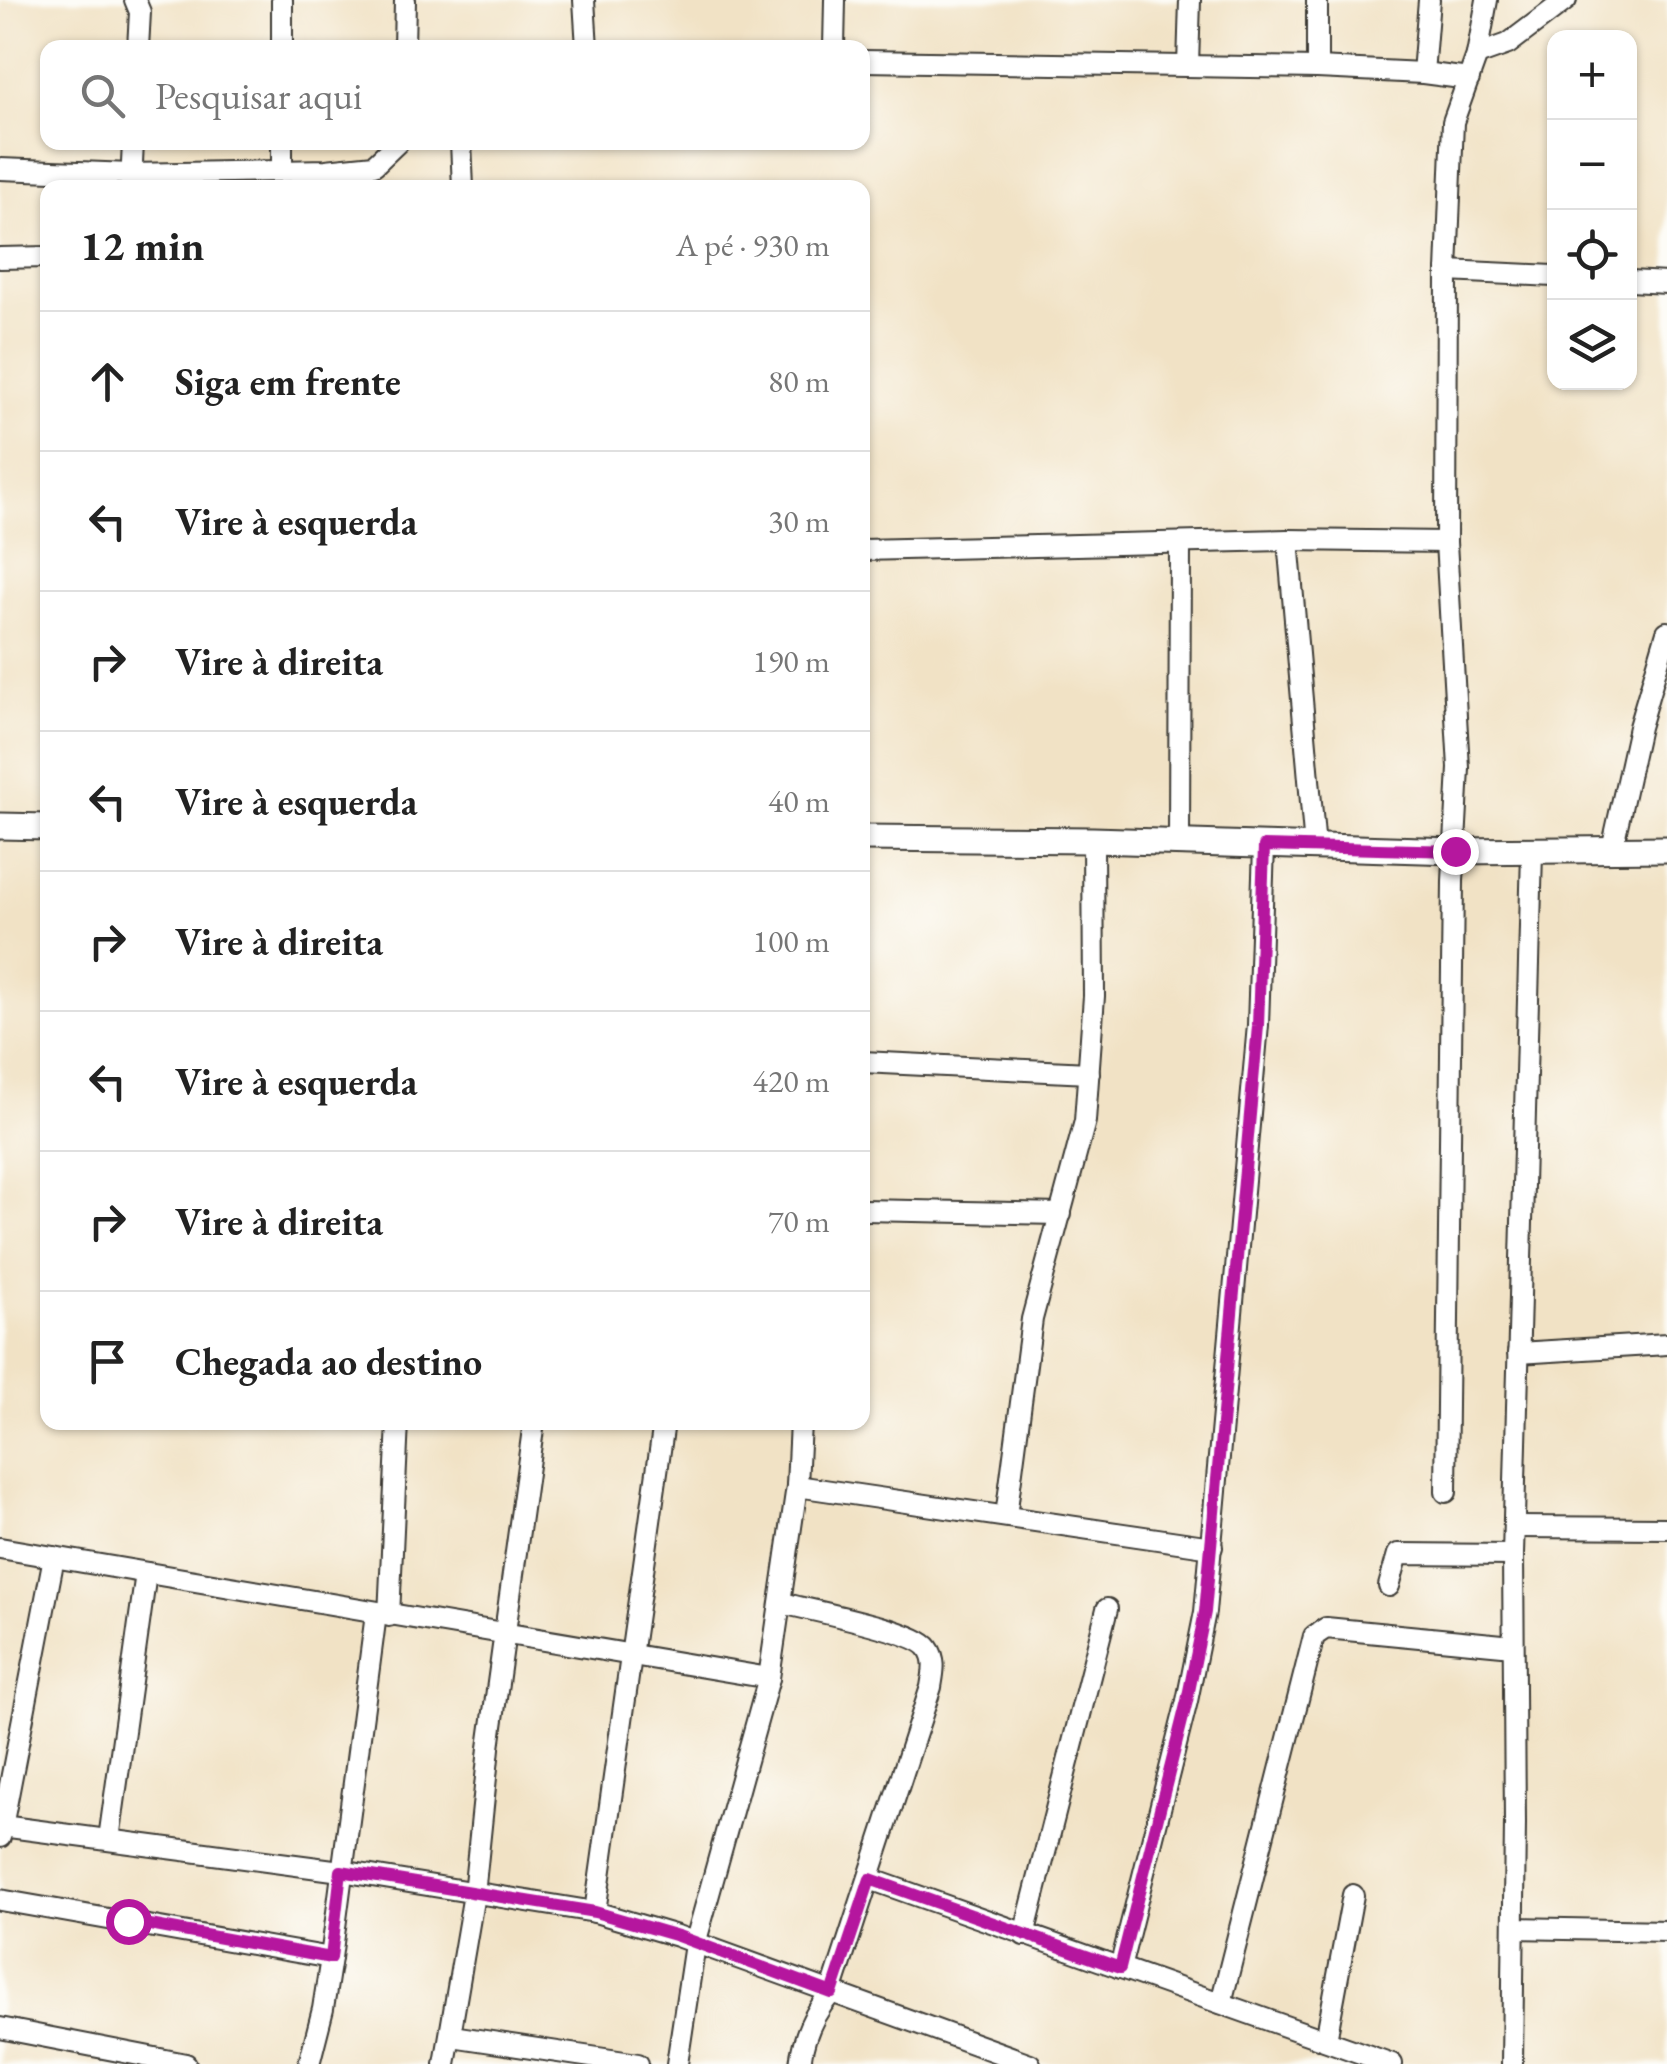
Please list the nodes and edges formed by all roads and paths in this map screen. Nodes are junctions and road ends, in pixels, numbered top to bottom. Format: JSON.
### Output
{"nodes":[{"id":1,"x":135,"y":0,"type":"edge"},
{"id":2,"x":282,"y":0,"type":"edge"},
{"id":3,"x":405,"y":0,"type":"edge"},
{"id":4,"x":584,"y":0,"type":"edge"},
{"id":5,"x":834,"y":0,"type":"edge"},
{"id":6,"x":1190,"y":0,"type":"edge"},
{"id":7,"x":1317,"y":0,"type":"edge"},
{"id":8,"x":1429,"y":0,"type":"edge"},
{"id":9,"x":1487,"y":0,"type":"edge"},
{"id":10,"x":1566,"y":0,"type":"edge"},
{"id":11,"x":138,"y":40,"type":"edge"},
{"id":12,"x":282,"y":40,"type":"edge"},
{"id":13,"x":404,"y":40,"type":"edge"},
{"id":14,"x":586,"y":40,"type":"edge"},
{"id":15,"x":834,"y":40,"type":"edge"},
{"id":16,"x":1476,"y":54,"type":"junction"},
{"id":17,"x":870,"y":62,"type":"edge"},
{"id":18,"x":1188,"y":66,"type":"junction"},
{"id":19,"x":1317,"y":68,"type":"junction"},
{"id":20,"x":1423,"y":73,"type":"junction"},
{"id":21,"x":1469,"y":79,"type":"junction"},
{"id":22,"x":133,"y":150,"type":"edge"},
{"id":23,"x":282,"y":150,"type":"edge"},
{"id":24,"x":390,"y":150,"type":"edge"},
{"id":25,"x":461,"y":150,"type":"edge"},
{"id":26,"x":0,"y":169,"type":"edge"},
{"id":27,"x":282,"y":169,"type":"junction"},
{"id":28,"x":326,"y":179,"type":"edge"},
{"id":29,"x":120,"y":180,"type":"edge"},
{"id":30,"x":131,"y":180,"type":"edge"},
{"id":31,"x":144,"y":180,"type":"edge"},
{"id":32,"x":463,"y":180,"type":"edge"},
{"id":33,"x":40,"y":257,"type":"edge"},
{"id":34,"x":0,"y":258,"type":"edge"},
{"id":35,"x":1447,"y":272,"type":"junction"},
{"id":36,"x":1547,"y":276,"type":"edge"},
{"id":37,"x":1637,"y":281,"type":"edge"},
{"id":38,"x":1667,"y":283,"type":"edge"},
{"id":39,"x":1288,"y":540,"type":"junction"},
{"id":40,"x":1446,"y":542,"type":"junction"},
{"id":41,"x":1180,"y":543,"type":"junction"},
{"id":42,"x":870,"y":550,"type":"edge"},
{"id":43,"x":1667,"y":632,"type":"edge"},
{"id":44,"x":0,"y":826,"type":"edge"},
{"id":45,"x":40,"y":827,"type":"edge"},
{"id":46,"x":870,"y":838,"type":"edge"},
{"id":47,"x":1093,"y":840,"type":"junction"},
{"id":48,"x":1179,"y":843,"type":"junction"},
{"id":49,"x":1264,"y":846,"type":"junction"},
{"id":50,"x":1315,"y":848,"type":"junction"},
{"id":51,"x":1612,"y":849,"type":"junction"},
{"id":52,"x":1667,"y":849,"type":"edge"},
{"id":53,"x":1455,"y":851,"type":"junction"},
{"id":54,"x":1532,"y":852,"type":"junction"},
{"id":55,"x":870,"y":1062,"type":"edge"},
{"id":56,"x":1089,"y":1073,"type":"junction"},
{"id":57,"x":870,"y":1210,"type":"edge"},
{"id":58,"x":1061,"y":1214,"type":"junction"},
{"id":59,"x":1667,"y":1344,"type":"edge"},
{"id":60,"x":1518,"y":1353,"type":"junction"},
{"id":61,"x":397,"y":1430,"type":"edge"},
{"id":62,"x":533,"y":1430,"type":"edge"},
{"id":63,"x":663,"y":1430,"type":"edge"},
{"id":64,"x":800,"y":1430,"type":"edge"},
{"id":65,"x":797,"y":1486,"type":"junction"},
{"id":66,"x":1446,"y":1492,"type":"dead end"},
{"id":67,"x":1006,"y":1516,"type":"junction"},
{"id":68,"x":1515,"y":1527,"type":"junction"},
{"id":69,"x":1667,"y":1528,"type":"edge"},
{"id":70,"x":1212,"y":1547,"type":"junction"},
{"id":71,"x":0,"y":1548,"type":"edge"},
{"id":72,"x":1513,"y":1555,"type":"junction"},
{"id":73,"x":54,"y":1557,"type":"junction"},
{"id":74,"x":146,"y":1573,"type":"junction"},
{"id":75,"x":1389,"y":1586,"type":"dead end"},
{"id":76,"x":782,"y":1603,"type":"junction"},
{"id":77,"x":1107,"y":1609,"type":"dead end"},
{"id":78,"x":382,"y":1615,"type":"junction"},
{"id":79,"x":504,"y":1633,"type":"junction"},
{"id":80,"x":1513,"y":1646,"type":"junction"},
{"id":81,"x":634,"y":1654,"type":"junction"},
{"id":82,"x":770,"y":1678,"type":"junction"},
{"id":83,"x":1,"y":1831,"type":"edge"},
{"id":84,"x":108,"y":1839,"type":"junction"},
{"id":85,"x":341,"y":1871,"type":"junction"},
{"id":86,"x":870,"y":1879,"type":"junction"},
{"id":87,"x":474,"y":1894,"type":"junction"},
{"id":88,"x":1353,"y":1895,"type":"dead end"},
{"id":89,"x":0,"y":1900,"type":"edge"},
{"id":90,"x":595,"y":1912,"type":"junction"},
{"id":91,"x":1514,"y":1928,"type":"junction"},
{"id":92,"x":1667,"y":1930,"type":"edge"},
{"id":93,"x":1024,"y":1935,"type":"junction"},
{"id":94,"x":695,"y":1944,"type":"junction"},
{"id":95,"x":331,"y":1958,"type":"junction"},
{"id":96,"x":1120,"y":1968,"type":"junction"},
{"id":97,"x":832,"y":1993,"type":"junction"},
{"id":98,"x":1221,"y":2002,"type":"junction"},
{"id":99,"x":0,"y":2028,"type":"edge"},
{"id":100,"x":452,"y":2036,"type":"junction"},
{"id":101,"x":1326,"y":2040,"type":"junction"},
{"id":102,"x":973,"y":2054,"type":"edge"},
{"id":103,"x":186,"y":2064,"type":"edge"},
{"id":104,"x":309,"y":2064,"type":"edge"},
{"id":105,"x":445,"y":2064,"type":"edge"},
{"id":106,"x":638,"y":2064,"type":"edge"},
{"id":107,"x":677,"y":2064,"type":"edge"},
{"id":108,"x":800,"y":2064,"type":"edge"},
{"id":109,"x":1030,"y":2064,"type":"edge"},
{"id":110,"x":1392,"y":2064,"type":"edge"},
{"id":111,"x":1512,"y":2064,"type":"edge"}],
"edges":[{"from":1,"to":11,"type":"street"},
{"from":2,"to":12,"type":"street"},
{"from":3,"to":13,"type":"street"},
{"from":4,"to":14,"type":"street"},
{"from":5,"to":15,"type":"street"},
{"from":6,"to":18,"type":"street"},
{"from":7,"to":19,"type":"street"},
{"from":8,"to":20,"type":"street"},
{"from":9,"to":16,"type":"street"},
{"from":10,"to":16,"type":"street"},
{"from":16,"to":21,"type":"street"},
{"from":17,"to":18,"type":"street"},
{"from":18,"to":19,"type":"street"},
{"from":19,"to":20,"type":"street"},
{"from":20,"to":21,"type":"street"},
{"from":21,"to":35,"type":"street"},
{"from":22,"to":30,"type":"street"},
{"from":23,"to":27,"type":"street"},
{"from":24,"to":28,"type":"street"},
{"from":25,"to":32,"type":"street"},
{"from":26,"to":29,"type":"street"},
{"from":27,"to":28,"type":"street"},
{"from":27,"to":31,"type":"street"},
{"from":33,"to":34,"type":"street"},
{"from":35,"to":36,"type":"street"},
{"from":35,"to":40,"type":"street"},
{"from":37,"to":38,"type":"street"},
{"from":39,"to":40,"type":"street"},
{"from":39,"to":41,"type":"street"},
{"from":39,"to":50,"type":"street"},
{"from":40,"to":53,"type":"street"},
{"from":41,"to":42,"type":"street"},
{"from":41,"to":48,"type":"street"},
{"from":43,"to":51,"type":"street"},
{"from":44,"to":45,"type":"street"},
{"from":46,"to":47,"type":"street"},
{"from":47,"to":48,"type":"street"},
{"from":47,"to":56,"type":"street"},
{"from":48,"to":49,"type":"street"},
{"from":49,"to":50,"type":"street"},
{"from":49,"to":70,"type":"street"},
{"from":50,"to":53,"type":"street"},
{"from":51,"to":52,"type":"street"},
{"from":51,"to":54,"type":"street"},
{"from":53,"to":54,"type":"street"},
{"from":53,"to":66,"type":"street"},
{"from":54,"to":60,"type":"street"},
{"from":55,"to":56,"type":"street"},
{"from":56,"to":58,"type":"street"},
{"from":57,"to":58,"type":"street"},
{"from":58,"to":67,"type":"street"},
{"from":59,"to":60,"type":"street"},
{"from":60,"to":68,"type":"street"},
{"from":61,"to":78,"type":"street"},
{"from":62,"to":79,"type":"street"},
{"from":63,"to":81,"type":"street"},
{"from":64,"to":65,"type":"street"},
{"from":65,"to":67,"type":"street"},
{"from":65,"to":76,"type":"street"},
{"from":67,"to":70,"type":"street"},
{"from":68,"to":69,"type":"street"},
{"from":68,"to":72,"type":"street"},
{"from":70,"to":96,"type":"street"},
{"from":71,"to":73,"type":"street"},
{"from":72,"to":75,"type":"street"},
{"from":72,"to":80,"type":"street"},
{"from":73,"to":74,"type":"street"},
{"from":73,"to":83,"type":"street"},
{"from":74,"to":78,"type":"street"},
{"from":74,"to":84,"type":"street"},
{"from":76,"to":82,"type":"street"},
{"from":76,"to":86,"type":"street"},
{"from":77,"to":93,"type":"street"},
{"from":78,"to":79,"type":"street"},
{"from":78,"to":85,"type":"street"},
{"from":79,"to":81,"type":"street"},
{"from":79,"to":87,"type":"street"},
{"from":80,"to":91,"type":"street"},
{"from":80,"to":98,"type":"street"},
{"from":81,"to":82,"type":"street"},
{"from":81,"to":90,"type":"street"},
{"from":82,"to":94,"type":"street"},
{"from":83,"to":84,"type":"street"},
{"from":84,"to":85,"type":"street"},
{"from":85,"to":87,"type":"street"},
{"from":85,"to":95,"type":"street"},
{"from":86,"to":93,"type":"street"},
{"from":86,"to":97,"type":"street"},
{"from":87,"to":90,"type":"street"},
{"from":87,"to":100,"type":"street"},
{"from":88,"to":101,"type":"street"},
{"from":89,"to":95,"type":"street"},
{"from":90,"to":94,"type":"street"},
{"from":91,"to":92,"type":"street"},
{"from":91,"to":111,"type":"street"},
{"from":93,"to":96,"type":"street"},
{"from":94,"to":97,"type":"street"},
{"from":94,"to":107,"type":"street"},
{"from":95,"to":104,"type":"street"},
{"from":96,"to":98,"type":"street"},
{"from":97,"to":102,"type":"street"},
{"from":97,"to":108,"type":"street"},
{"from":98,"to":101,"type":"street"},
{"from":99,"to":103,"type":"street"},
{"from":100,"to":105,"type":"street"},
{"from":100,"to":106,"type":"street"},
{"from":101,"to":110,"type":"street"},
{"from":102,"to":109,"type":"street"}]}
